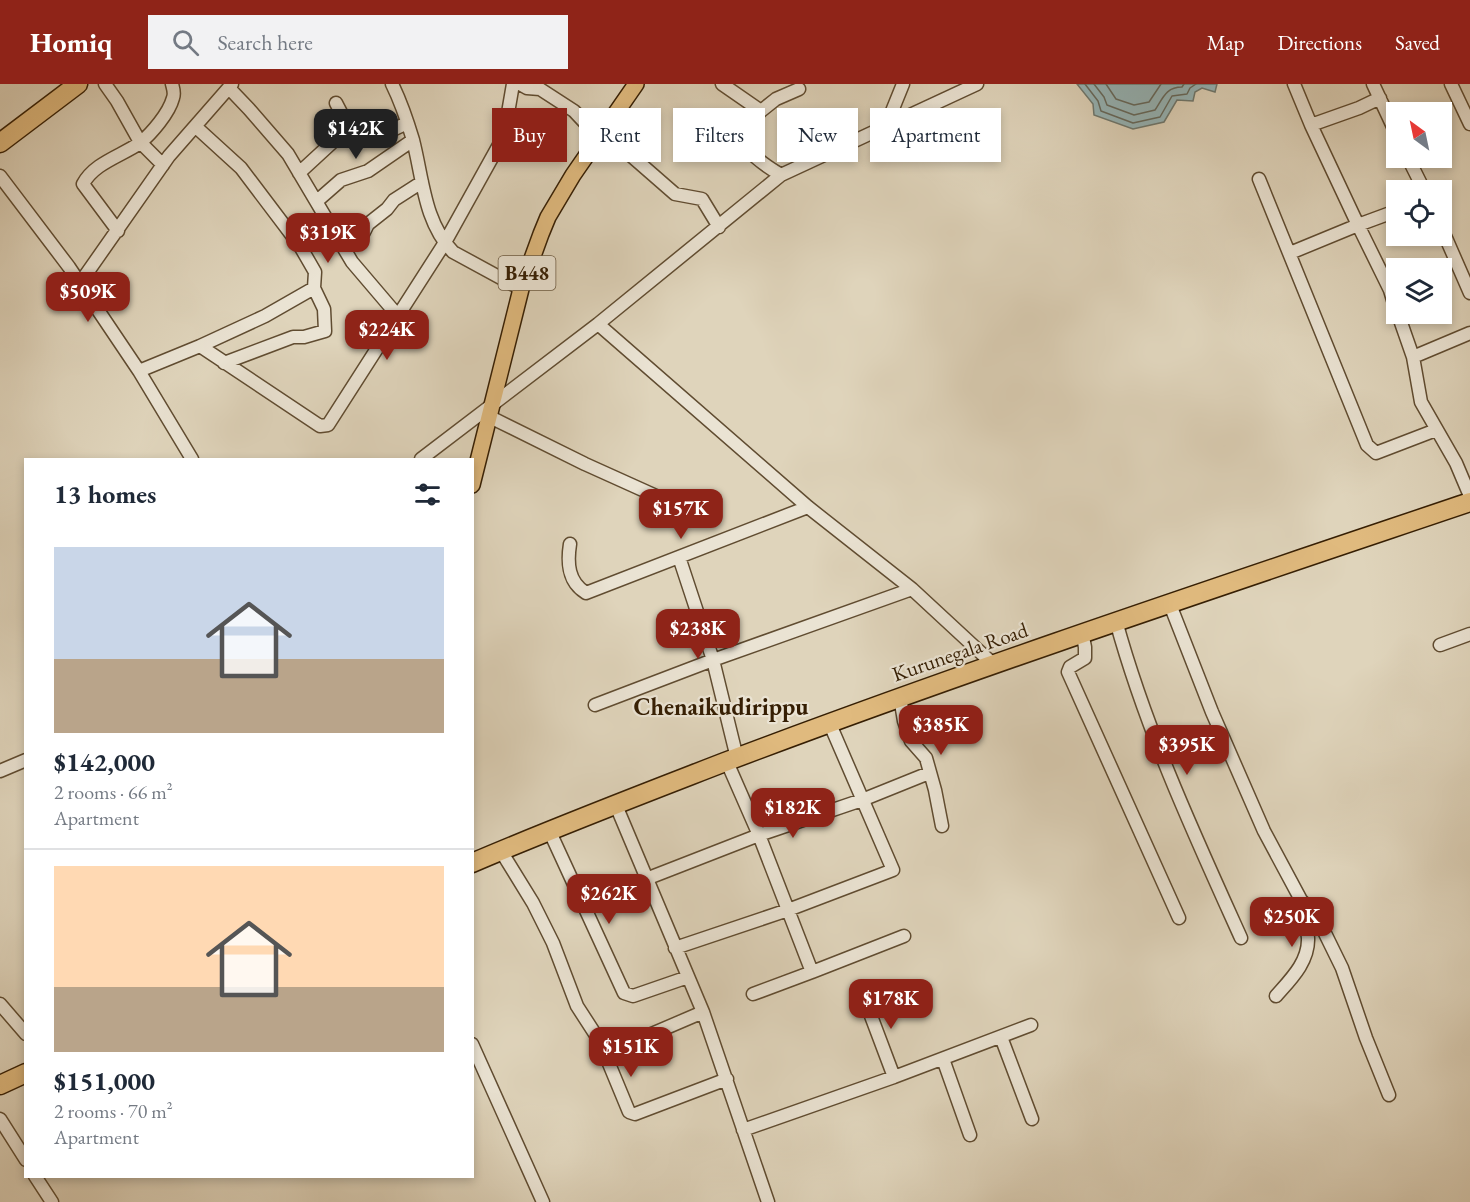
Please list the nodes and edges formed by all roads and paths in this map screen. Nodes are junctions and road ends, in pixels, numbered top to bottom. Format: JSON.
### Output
{"nodes":[{"id":1,"x":78,"y":84,"type":"edge"},
{"id":2,"x":105,"y":84,"type":"edge"},
{"id":3,"x":171,"y":84,"type":"edge"},
{"id":4,"x":392,"y":84,"type":"edge"},
{"id":5,"x":513,"y":84,"type":"edge"},
{"id":6,"x":520,"y":84,"type":"edge"},
{"id":7,"x":636,"y":84,"type":"edge"},
{"id":8,"x":722,"y":84,"type":"edge"},
{"id":9,"x":903,"y":84,"type":"edge"},
{"id":10,"x":977,"y":84,"type":"edge"},
{"id":11,"x":1294,"y":84,"type":"edge"},
{"id":12,"x":1373,"y":84,"type":"edge"},
{"id":13,"x":1451,"y":84,"type":"edge"},
{"id":14,"x":231,"y":86,"type":"edge"},
{"id":15,"x":799,"y":89,"type":"dead end"},
{"id":16,"x":1380,"y":98,"type":"junction"},
{"id":17,"x":336,"y":103,"type":"dead end"},
{"id":18,"x":619,"y":108,"type":"edge"},
{"id":19,"x":757,"y":108,"type":"edge"},
{"id":20,"x":765,"y":108,"type":"edge"},
{"id":21,"x":893,"y":108,"type":"edge"},
{"id":22,"x":925,"y":108,"type":"edge"},
{"id":23,"x":1386,"y":111,"type":"edge"},
{"id":24,"x":579,"y":116,"type":"edge"},
{"id":25,"x":407,"y":123,"type":"junction"},
{"id":26,"x":1470,"y":124,"type":"edge"},
{"id":27,"x":1311,"y":125,"type":"junction"},
{"id":28,"x":196,"y":127,"type":"junction"},
{"id":29,"x":870,"y":133,"type":"edge"},
{"id":30,"x":352,"y":134,"type":"junction"},
{"id":31,"x":413,"y":140,"type":"junction"},
{"id":32,"x":140,"y":142,"type":"junction"},
{"id":33,"x":0,"y":143,"type":"edge"},
{"id":34,"x":583,"y":162,"type":"edge"},
{"id":35,"x":638,"y":162,"type":"edge"},
{"id":36,"x":762,"y":162,"type":"edge"},
{"id":37,"x":163,"y":165,"type":"junction"},
{"id":38,"x":299,"y":173,"type":"junction"},
{"id":39,"x":781,"y":175,"type":"junction"},
{"id":40,"x":0,"y":176,"type":"edge"},
{"id":41,"x":1259,"y":179,"type":"dead end"},
{"id":42,"x":422,"y":182,"type":"junction"},
{"id":43,"x":317,"y":201,"type":"junction"},
{"id":44,"x":1386,"y":215,"type":"edge"},
{"id":45,"x":1358,"y":225,"type":"junction"},
{"id":46,"x":719,"y":227,"type":"junction"},
{"id":47,"x":118,"y":231,"type":"junction"},
{"id":48,"x":444,"y":243,"type":"junction"},
{"id":49,"x":1449,"y":246,"type":"edge"},
{"id":50,"x":345,"y":247,"type":"junction"},
{"id":51,"x":1290,"y":253,"type":"junction"},
{"id":52,"x":80,"y":283,"type":"junction"},
{"id":53,"x":1386,"y":283,"type":"edge"},
{"id":54,"x":314,"y":288,"type":"junction"},
{"id":55,"x":521,"y":289,"type":"junction"},
{"id":56,"x":1470,"y":293,"type":"edge"},
{"id":57,"x":398,"y":316,"type":"junction"},
{"id":58,"x":598,"y":324,"type":"junction"},
{"id":59,"x":1401,"y":324,"type":"edge"},
{"id":60,"x":1470,"y":333,"type":"edge"},
{"id":61,"x":200,"y":346,"type":"junction"},
{"id":62,"x":1413,"y":357,"type":"junction"},
{"id":63,"x":224,"y":363,"type":"junction"},
{"id":64,"x":139,"y":371,"type":"junction"},
{"id":65,"x":492,"y":410,"type":"junction"},
{"id":66,"x":1436,"y":430,"type":"junction"},
{"id":67,"x":191,"y":458,"type":"edge"},
{"id":68,"x":422,"y":458,"type":"edge"},
{"id":69,"x":474,"y":478,"type":"edge"},
{"id":70,"x":656,"y":496,"type":"dead end"},
{"id":71,"x":1470,"y":496,"type":"edge"},
{"id":72,"x":1470,"y":502,"type":"edge"},
{"id":73,"x":808,"y":507,"type":"junction"},
{"id":74,"x":570,"y":544,"type":"dead end"},
{"id":75,"x":679,"y":557,"type":"junction"},
{"id":76,"x":912,"y":589,"type":"junction"},
{"id":77,"x":1169,"y":602,"type":"junction"},
{"id":78,"x":1116,"y":621,"type":"junction"},
{"id":79,"x":1082,"y":633,"type":"junction"},
{"id":80,"x":1470,"y":634,"type":"edge"},
{"id":81,"x":1440,"y":645,"type":"dead end"},
{"id":82,"x":713,"y":660,"type":"junction"},
{"id":83,"x":993,"y":664,"type":"junction"},
{"id":84,"x":900,"y":697,"type":"junction"},
{"id":85,"x":595,"y":705,"type":"dead end"},
{"id":86,"x":830,"y":722,"type":"junction"},
{"id":87,"x":732,"y":760,"type":"junction"},
{"id":88,"x":24,"y":761,"type":"edge"},
{"id":89,"x":0,"y":771,"type":"edge"},
{"id":90,"x":929,"y":773,"type":"junction"},
{"id":91,"x":862,"y":800,"type":"junction"},
{"id":92,"x":615,"y":803,"type":"junction"},
{"id":93,"x":942,"y":826,"type":"dead end"},
{"id":94,"x":549,"y":830,"type":"junction"},
{"id":95,"x":759,"y":835,"type":"junction"},
{"id":96,"x":501,"y":851,"type":"junction"},
{"id":97,"x":474,"y":862,"type":"edge"},
{"id":98,"x":646,"y":879,"type":"junction"},
{"id":99,"x":1301,"y":900,"type":"junction"},
{"id":100,"x":788,"y":910,"type":"junction"},
{"id":101,"x":1179,"y":918,"type":"dead end"},
{"id":102,"x":904,"y":936,"type":"dead end"},
{"id":103,"x":1241,"y":938,"type":"dead end"},
{"id":104,"x":675,"y":948,"type":"junction"},
{"id":105,"x":812,"y":972,"type":"junction"},
{"id":106,"x":688,"y":977,"type":"junction"},
{"id":107,"x":862,"y":992,"type":"dead end"},
{"id":108,"x":753,"y":994,"type":"dead end"},
{"id":109,"x":1276,"y":996,"type":"dead end"},
{"id":110,"x":0,"y":1004,"type":"edge"},
{"id":111,"x":703,"y":1012,"type":"junction"},
{"id":112,"x":1031,"y":1026,"type":"dead end"},
{"id":113,"x":24,"y":1032,"type":"edge"},
{"id":114,"x":1001,"y":1037,"type":"junction"},
{"id":115,"x":474,"y":1048,"type":"edge"},
{"id":116,"x":605,"y":1054,"type":"junction"},
{"id":117,"x":943,"y":1059,"type":"junction"},
{"id":118,"x":24,"y":1074,"type":"edge"},
{"id":119,"x":894,"y":1077,"type":"junction"},
{"id":120,"x":727,"y":1078,"type":"junction"},
{"id":121,"x":0,"y":1085,"type":"edge"},
{"id":122,"x":1389,"y":1095,"type":"dead end"},
{"id":123,"x":0,"y":1119,"type":"edge"},
{"id":124,"x":1032,"y":1119,"type":"dead end"},
{"id":125,"x":743,"y":1130,"type":"junction"},
{"id":126,"x":970,"y":1135,"type":"dead end"},
{"id":127,"x":24,"y":1157,"type":"edge"},
{"id":128,"x":36,"y":1178,"type":"edge"},
{"id":129,"x":52,"y":1202,"type":"edge"},
{"id":130,"x":543,"y":1202,"type":"edge"},
{"id":131,"x":768,"y":1202,"type":"edge"}],
"edges":[{"from":1,"to":33,"type":"highway"},
{"from":2,"to":32,"type":"street"},
{"from":3,"to":32,"type":"street"},
{"from":4,"to":25,"type":"street"},
{"from":5,"to":48,"type":"street"},
{"from":6,"to":24,"type":"street"},
{"from":7,"to":18,"type":"main road","number":"B448"},
{"from":8,"to":19,"type":"street"},
{"from":9,"to":21,"type":"street"},
{"from":10,"to":22,"type":"street"},
{"from":11,"to":27,"type":"street"},
{"from":12,"to":16,"type":"street"},
{"from":13,"to":26,"type":"street"},
{"from":14,"to":28,"type":"street"},
{"from":14,"to":38,"type":"street"},
{"from":15,"to":20,"type":"street"},
{"from":16,"to":23,"type":"street"},
{"from":16,"to":27,"type":"street"},
{"from":17,"to":30,"type":"street"},
{"from":25,"to":30,"type":"street"},
{"from":25,"to":31,"type":"street"},
{"from":27,"to":45,"type":"street"},
{"from":28,"to":37,"type":"street"},
{"from":28,"to":54,"type":"street"},
{"from":29,"to":39,"type":"street"},
{"from":30,"to":38,"type":"street"},
{"from":31,"to":42,"type":"street"},
{"from":31,"to":43,"type":"street"},
{"from":32,"to":37,"type":"street"},
{"from":32,"to":47,"type":"street"},
{"from":34,"to":55,"type":"main road","number":"B448"},
{"from":35,"to":46,"type":"street"},
{"from":36,"to":39,"type":"street"},
{"from":37,"to":47,"type":"street"},
{"from":38,"to":43,"type":"street"},
{"from":39,"to":46,"type":"street"},
{"from":40,"to":52,"type":"street"},
{"from":41,"to":51,"type":"street"},
{"from":42,"to":48,"type":"street"},
{"from":42,"to":50,"type":"street"},
{"from":43,"to":50,"type":"street"},
{"from":44,"to":45,"type":"street"},
{"from":45,"to":51,"type":"street"},
{"from":45,"to":53,"type":"street"},
{"from":46,"to":58,"type":"street"},
{"from":47,"to":52,"type":"street"},
{"from":48,"to":55,"type":"street"},
{"from":48,"to":57,"type":"street"},
{"from":49,"to":56,"type":"street"},
{"from":50,"to":57,"type":"street"},
{"from":51,"to":66,"type":"street"},
{"from":52,"to":64,"type":"street"},
{"from":54,"to":61,"type":"street"},
{"from":54,"to":63,"type":"street"},
{"from":55,"to":65,"type":"main road","number":"B448"},
{"from":57,"to":63,"type":"street"},
{"from":58,"to":65,"type":"street"},
{"from":58,"to":73,"type":"street"},
{"from":59,"to":62,"type":"street"},
{"from":60,"to":62,"type":"street"},
{"from":61,"to":63,"type":"street"},
{"from":61,"to":64,"type":"street"},
{"from":62,"to":66,"type":"street"},
{"from":64,"to":67,"type":"street"},
{"from":65,"to":68,"type":"street"},
{"from":65,"to":69,"type":"main road","number":"B448"},
{"from":65,"to":70,"type":"street"},
{"from":66,"to":71,"type":"street"},
{"from":72,"to":77,"type":"highway","name":"Kurunegala Road"},
{"from":73,"to":75,"type":"street"},
{"from":73,"to":76,"type":"street"},
{"from":74,"to":75,"type":"street"},
{"from":75,"to":82,"type":"street"},
{"from":76,"to":82,"type":"street"},
{"from":76,"to":83,"type":"street"},
{"from":77,"to":78,"type":"highway","name":"Kurunegala Road"},
{"from":77,"to":99,"type":"street"},
{"from":78,"to":79,"type":"highway","name":"Kurunegala Road"},
{"from":78,"to":103,"type":"street"},
{"from":79,"to":83,"type":"highway","name":"Kurunegala Road"},
{"from":79,"to":101,"type":"street"},
{"from":80,"to":81,"type":"street"},
{"from":82,"to":85,"type":"street"},
{"from":82,"to":87,"type":"street"},
{"from":83,"to":84,"type":"highway","name":"Kurunegala Road"},
{"from":84,"to":86,"type":"highway","name":"Kurunegala Road"},
{"from":84,"to":90,"type":"street"},
{"from":86,"to":87,"type":"highway","name":"Kurunegala Road"},
{"from":86,"to":91,"type":"street"},
{"from":87,"to":92,"type":"highway","name":"Kurunegala Road"},
{"from":87,"to":95,"type":"street"},
{"from":88,"to":89,"type":"street"},
{"from":90,"to":91,"type":"street"},
{"from":90,"to":93,"type":"street"},
{"from":91,"to":95,"type":"street"},
{"from":91,"to":100,"type":"street"},
{"from":92,"to":94,"type":"highway","name":"Kurunegala Road"},
{"from":92,"to":98,"type":"street"},
{"from":94,"to":96,"type":"highway","name":"Kurunegala Road"},
{"from":94,"to":106,"type":"street"},
{"from":95,"to":98,"type":"street"},
{"from":95,"to":100,"type":"street"},
{"from":96,"to":97,"type":"highway","name":"Kurunegala Road"},
{"from":96,"to":116,"type":"street"},
{"from":98,"to":104,"type":"street"},
{"from":99,"to":109,"type":"street"},
{"from":99,"to":122,"type":"street"},
{"from":100,"to":104,"type":"street"},
{"from":100,"to":105,"type":"street"},
{"from":102,"to":105,"type":"street"},
{"from":104,"to":106,"type":"street"},
{"from":105,"to":108,"type":"street"},
{"from":106,"to":111,"type":"street"},
{"from":107,"to":119,"type":"street"},
{"from":110,"to":113,"type":"street"},
{"from":111,"to":116,"type":"street"},
{"from":111,"to":120,"type":"street"},
{"from":112,"to":114,"type":"street"},
{"from":114,"to":117,"type":"street"},
{"from":114,"to":124,"type":"street"},
{"from":115,"to":130,"type":"street"},
{"from":116,"to":120,"type":"street"},
{"from":117,"to":119,"type":"street"},
{"from":117,"to":126,"type":"street"},
{"from":118,"to":121,"type":"highway"},
{"from":119,"to":125,"type":"street"},
{"from":120,"to":125,"type":"street"},
{"from":123,"to":127,"type":"street"},
{"from":125,"to":131,"type":"street"},
{"from":128,"to":129,"type":"street"}]}
